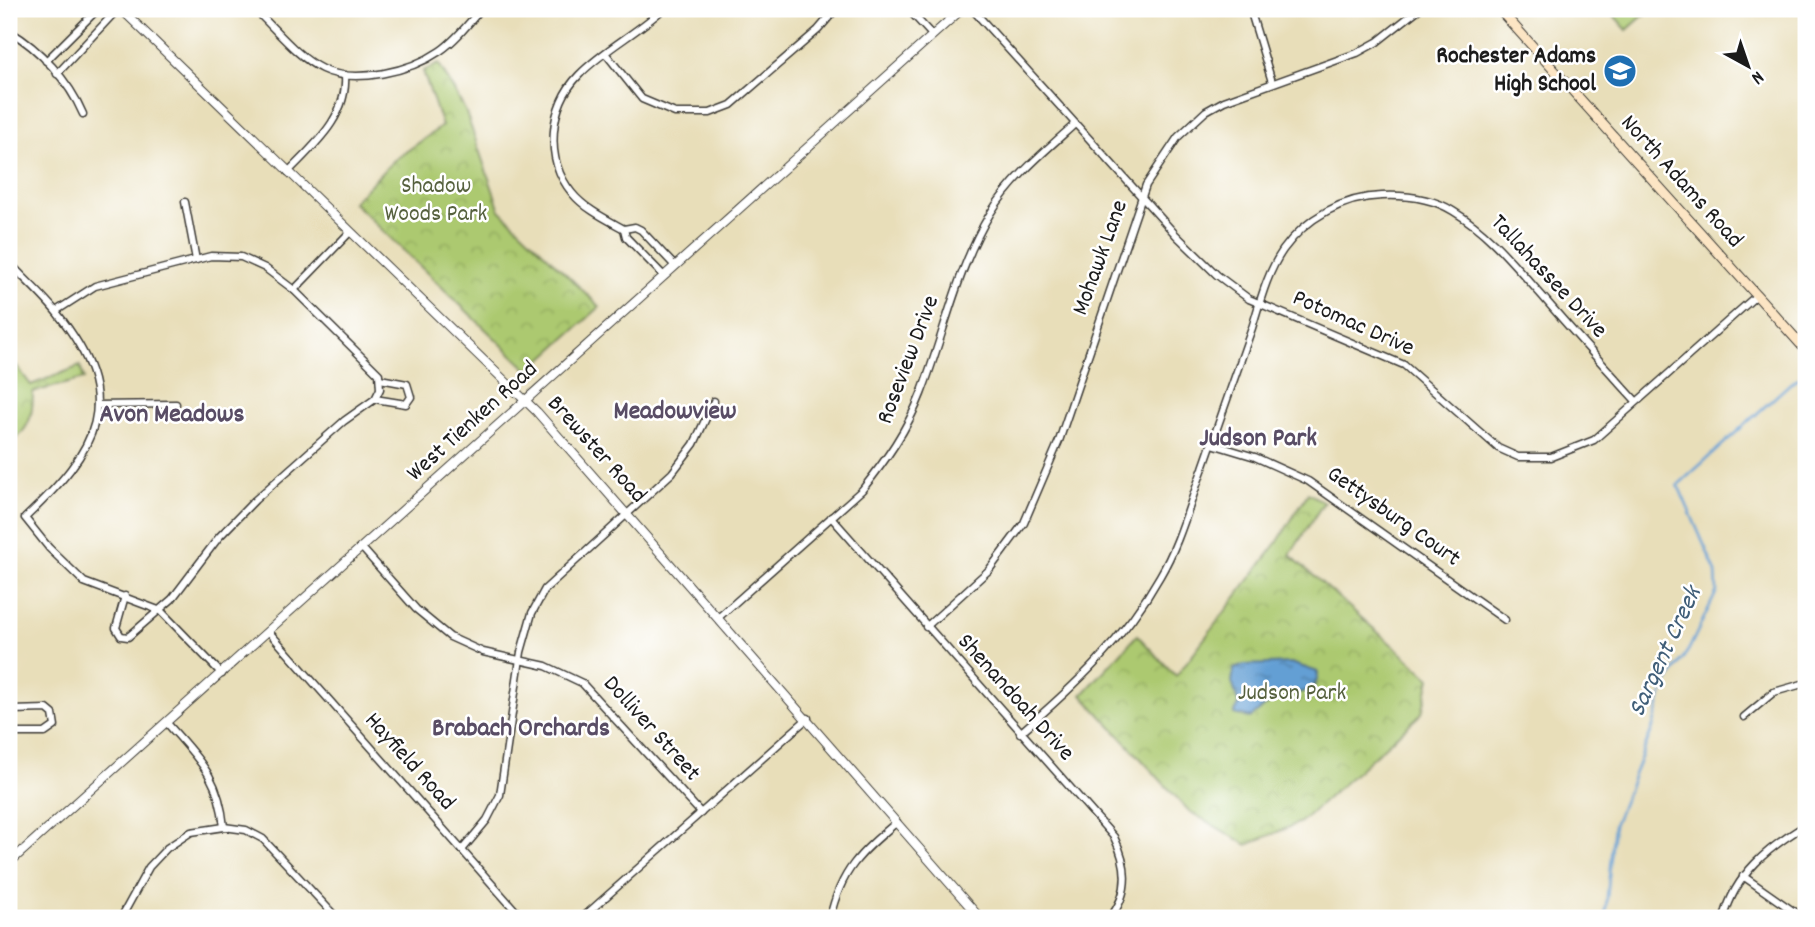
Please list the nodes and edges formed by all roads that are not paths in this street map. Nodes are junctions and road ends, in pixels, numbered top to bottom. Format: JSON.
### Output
{"nodes":[{"id":1,"x":98,"y":9,"type":"edge"},
{"id":2,"x":119,"y":9,"type":"edge"},
{"id":3,"x":254,"y":9,"type":"edge"},
{"id":4,"x":481,"y":9,"type":"edge"},
{"id":5,"x":663,"y":9,"type":"edge"},
{"id":6,"x":836,"y":9,"type":"edge"},
{"id":7,"x":908,"y":9,"type":"edge"},
{"id":8,"x":962,"y":9,"type":"edge"},
{"id":9,"x":972,"y":9,"type":"edge"},
{"id":10,"x":1250,"y":9,"type":"edge"},
{"id":11,"x":1419,"y":9,"type":"edge"},
{"id":12,"x":1499,"y":9,"type":"edge"},
{"id":13,"x":9,"y":31,"type":"edge"},
{"id":14,"x":74,"y":33,"type":"junction"},
{"id":15,"x":932,"y":35,"type":"junction"},
{"id":16,"x":85,"y":44,"type":"junction"},
{"id":17,"x":606,"y":54,"type":"junction"},
{"id":18,"x":46,"y":61,"type":"junction"},
{"id":19,"x":57,"y":74,"type":"junction"},
{"id":20,"x":345,"y":75,"type":"junction"},
{"id":21,"x":1272,"y":82,"type":"junction"},
{"id":22,"x":83,"y":114,"type":"dead end"},
{"id":23,"x":1074,"y":124,"type":"junction"},
{"id":24,"x":288,"y":172,"type":"junction"},
{"id":25,"x":1144,"y":200,"type":"junction"},
{"id":26,"x":185,"y":202,"type":"dead end"},
{"id":27,"x":624,"y":229,"type":"junction"},
{"id":28,"x":351,"y":232,"type":"junction"},
{"id":29,"x":196,"y":260,"type":"junction"},
{"id":30,"x":9,"y":262,"type":"edge"},
{"id":31,"x":676,"y":266,"type":"junction"},
{"id":32,"x":664,"y":276,"type":"junction"},
{"id":33,"x":294,"y":290,"type":"junction"},
{"id":34,"x":1757,"y":295,"type":"junction"},
{"id":35,"x":1258,"y":303,"type":"junction"},
{"id":36,"x":55,"y":311,"type":"junction"},
{"id":37,"x":1806,"y":350,"type":"edge"},
{"id":38,"x":380,"y":379,"type":"junction"},
{"id":39,"x":375,"y":399,"type":"junction"},
{"id":40,"x":526,"y":400,"type":"junction"},
{"id":41,"x":714,"y":401,"type":"dead end"},
{"id":42,"x":1636,"y":401,"type":"junction"},
{"id":43,"x":176,"y":404,"type":"dead end"},
{"id":44,"x":97,"y":405,"type":"junction"},
{"id":45,"x":1212,"y":444,"type":"junction"},
{"id":46,"x":628,"y":514,"type":"junction"},
{"id":47,"x":831,"y":517,"type":"junction"},
{"id":48,"x":362,"y":548,"type":"junction"},
{"id":49,"x":125,"y":596,"type":"junction"},
{"id":50,"x":161,"y":611,"type":"junction"},
{"id":51,"x":719,"y":617,"type":"junction"},
{"id":52,"x":1505,"y":620,"type":"dead end"},
{"id":53,"x":926,"y":627,"type":"junction"},
{"id":54,"x":269,"y":632,"type":"junction"},
{"id":55,"x":520,"y":659,"type":"junction"},
{"id":56,"x":222,"y":674,"type":"junction"},
{"id":57,"x":1806,"y":683,"type":"edge"},
{"id":58,"x":9,"y":700,"type":"edge"},
{"id":59,"x":12,"y":710,"type":"junction"},
{"id":60,"x":1744,"y":717,"type":"dead end"},
{"id":61,"x":808,"y":718,"type":"junction"},
{"id":62,"x":167,"y":723,"type":"junction"},
{"id":63,"x":1020,"y":733,"type":"junction"},
{"id":64,"x":10,"y":736,"type":"edge"},
{"id":65,"x":701,"y":813,"type":"junction"},
{"id":66,"x":897,"y":822,"type":"junction"},
{"id":67,"x":1806,"y":825,"type":"edge"},
{"id":68,"x":224,"y":827,"type":"junction"},
{"id":69,"x":462,"y":850,"type":"junction"},
{"id":70,"x":9,"y":863,"type":"edge"},
{"id":71,"x":1743,"y":876,"type":"junction"},
{"id":72,"x":121,"y":918,"type":"edge"},
{"id":73,"x":337,"y":918,"type":"edge"},
{"id":74,"x":522,"y":918,"type":"edge"},
{"id":75,"x":582,"y":918,"type":"edge"},
{"id":76,"x":830,"y":918,"type":"edge"},
{"id":77,"x":980,"y":918,"type":"edge"},
{"id":78,"x":1110,"y":918,"type":"edge"},
{"id":79,"x":1724,"y":918,"type":"edge"},
{"id":80,"x":1803,"y":918,"type":"edge"}],
"edges":[{"from":1,"to":14,"type":"street"},
{"from":2,"to":16,"type":"street"},
{"from":2,"to":24,"type":"street","name":"Brewster Road"},
{"from":3,"to":20,"type":"street"},
{"from":4,"to":20,"type":"street"},
{"from":5,"to":17,"type":"street"},
{"from":6,"to":17,"type":"street"},
{"from":7,"to":15,"type":"street"},
{"from":8,"to":15,"type":"street","name":"West Tienken Road"},
{"from":9,"to":23,"type":"street","name":"Potomac Drive"},
{"from":10,"to":21,"type":"street"},
{"from":11,"to":21,"type":"street","name":"Mohawk Lane"},
{"from":12,"to":34,"type":"main road","name":"North Adams Road"},
{"from":13,"to":18,"type":"street"},
{"from":14,"to":16,"type":"street"},
{"from":14,"to":18,"type":"street"},
{"from":15,"to":31,"type":"street","name":"West Tienken Road"},
{"from":16,"to":19,"type":"street"},
{"from":17,"to":27,"type":"street"},
{"from":18,"to":19,"type":"street"},
{"from":19,"to":22,"type":"street"},
{"from":20,"to":24,"type":"street"},
{"from":21,"to":25,"type":"street","name":"Mohawk Lane"},
{"from":23,"to":25,"type":"street","name":"Potomac Drive"},
{"from":23,"to":47,"type":"street","name":"Roseview Drive"},
{"from":24,"to":28,"type":"street","name":"Brewster Road"},
{"from":25,"to":35,"type":"street","name":"Potomac Drive"},
{"from":25,"to":53,"type":"street","name":"Mohawk Lane"},
{"from":26,"to":29,"type":"street"},
{"from":27,"to":31,"type":"street"},
{"from":27,"to":32,"type":"street"},
{"from":28,"to":33,"type":"street"},
{"from":28,"to":40,"type":"street","name":"Brewster Road"},
{"from":29,"to":33,"type":"street"},
{"from":29,"to":36,"type":"street"},
{"from":30,"to":36,"type":"street"},
{"from":31,"to":32,"type":"street","name":"West Tienken Road"},
{"from":32,"to":40,"type":"street","name":"West Tienken Road"},
{"from":33,"to":38,"type":"street"},
{"from":34,"to":37,"type":"main road","name":"North Adams Road"},
{"from":34,"to":42,"type":"street","name":"Potomac Drive"},
{"from":35,"to":42,"type":"street","name":"Potomac Drive"},
{"from":35,"to":42,"type":"street","name":"Tallahassee Drive"},
{"from":35,"to":45,"type":"street","name":"Tallahassee Drive"},
{"from":36,"to":44,"type":"street"},
{"from":38,"to":39,"type":"street"},
{"from":38,"to":39,"type":"street"},
{"from":39,"to":50,"type":"street"},
{"from":40,"to":46,"type":"street","name":"Brewster Road"},
{"from":40,"to":48,"type":"street","name":"West Tienken Road"},
{"from":41,"to":46,"type":"street"},
{"from":43,"to":44,"type":"street"},
{"from":44,"to":49,"type":"street"},
{"from":45,"to":52,"type":"street","name":"Gettysburg Court"},
{"from":45,"to":63,"type":"street","name":"Tallahassee Drive"},
{"from":46,"to":51,"type":"street","name":"Brewster Road"},
{"from":46,"to":55,"type":"street"},
{"from":47,"to":51,"type":"street","name":"Roseview Drive"},
{"from":47,"to":53,"type":"street","name":"Shenandoah Drive"},
{"from":48,"to":54,"type":"street","name":"West Tienken Road"},
{"from":48,"to":55,"type":"street","name":"Dolliver Street"},
{"from":49,"to":50,"type":"street"},
{"from":49,"to":50,"type":"street"},
{"from":50,"to":56,"type":"street"},
{"from":51,"to":61,"type":"street","name":"Brewster Road"},
{"from":53,"to":63,"type":"street","name":"Shenandoah Drive"},
{"from":54,"to":56,"type":"street","name":"West Tienken Road"},
{"from":54,"to":69,"type":"street","name":"Hayfield Road"},
{"from":55,"to":65,"type":"street","name":"Dolliver Street"},
{"from":55,"to":69,"type":"street"},
{"from":56,"to":62,"type":"street","name":"West Tienken Road"},
{"from":57,"to":60,"type":"street"},
{"from":58,"to":59,"type":"street"},
{"from":59,"to":64,"type":"street"},
{"from":59,"to":64,"type":"street"},
{"from":61,"to":65,"type":"street"},
{"from":61,"to":66,"type":"street","name":"Brewster Road"},
{"from":62,"to":68,"type":"street"},
{"from":62,"to":70,"type":"street","name":"West Tienken Road"},
{"from":63,"to":78,"type":"street","name":"Shenandoah Drive"},
{"from":65,"to":75,"type":"street"},
{"from":66,"to":76,"type":"street"},
{"from":66,"to":77,"type":"street","name":"Brewster Road"},
{"from":67,"to":71,"type":"street"},
{"from":68,"to":72,"type":"street"},
{"from":68,"to":73,"type":"street"},
{"from":69,"to":74,"type":"street","name":"Hayfield Road"},
{"from":71,"to":79,"type":"street"},
{"from":71,"to":80,"type":"street"}]}
